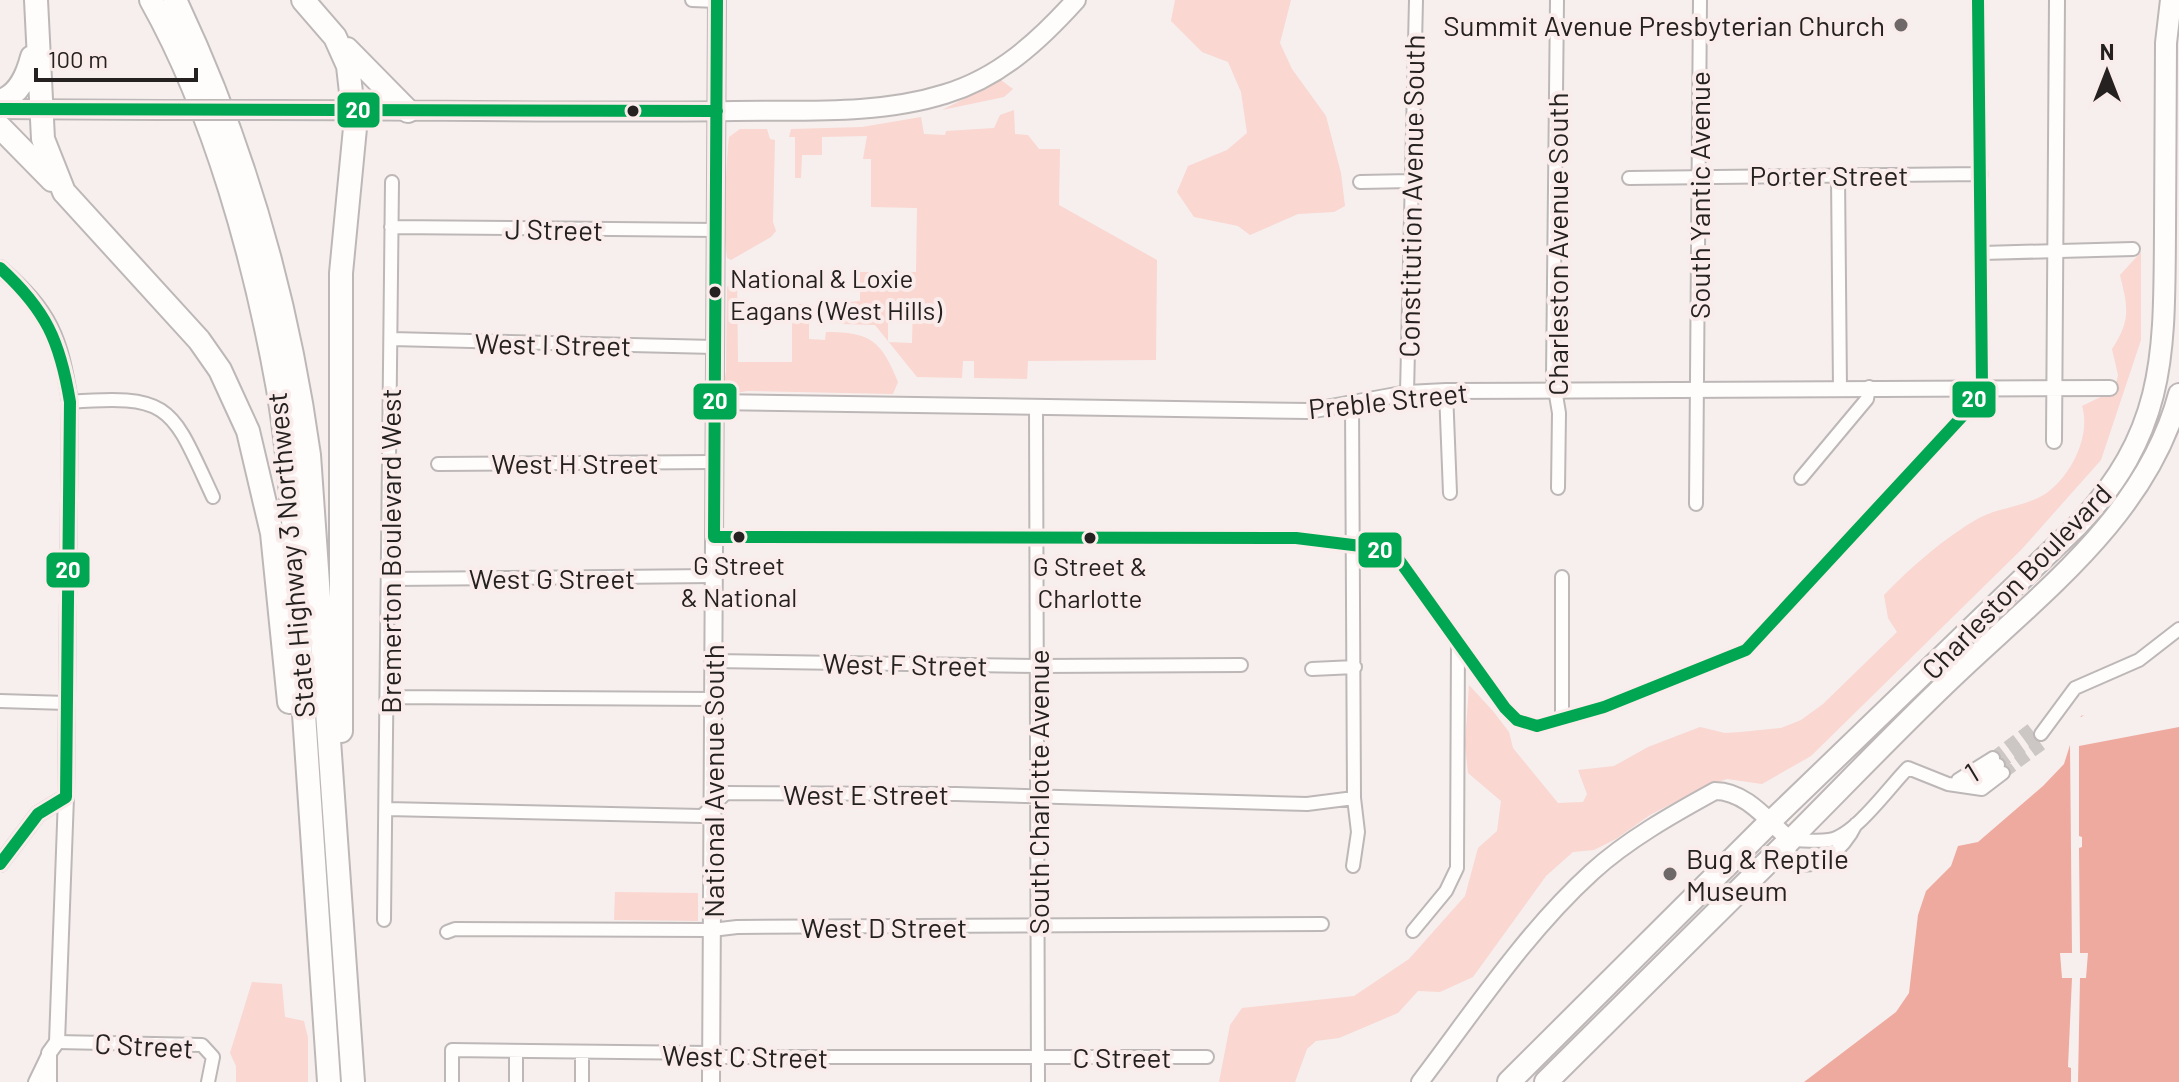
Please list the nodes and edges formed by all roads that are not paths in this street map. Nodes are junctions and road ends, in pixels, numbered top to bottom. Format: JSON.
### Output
{"nodes":[{"id":1,"x":36,"y":0,"type":"edge"},
{"id":2,"x":151,"y":0,"type":"edge"},
{"id":3,"x":175,"y":0,"type":"edge"},
{"id":4,"x":303,"y":0,"type":"edge"},
{"id":5,"x":692,"y":0,"type":"edge"},
{"id":6,"x":717,"y":0,"type":"edge"},
{"id":7,"x":1076,"y":0,"type":"edge"},
{"id":8,"x":1416,"y":0,"type":"edge"},
{"id":9,"x":1557,"y":0,"type":"edge"},
{"id":10,"x":1700,"y":0,"type":"edge"},
{"id":11,"x":1978,"y":0,"type":"edge"},
{"id":12,"x":2057,"y":0,"type":"edge"},
{"id":13,"x":2171,"y":0,"type":"edge"},
{"id":14,"x":335,"y":37,"type":"junction"},
{"id":15,"x":36,"y":40,"type":"junction"},
{"id":16,"x":0,"y":101,"type":"edge"},
{"id":17,"x":0,"y":109,"type":"edge"},
{"id":18,"x":42,"y":109,"type":"junction"},
{"id":19,"x":354,"y":110,"type":"junction"},
{"id":20,"x":408,"y":111,"type":"junction"},
{"id":21,"x":717,"y":111,"type":"junction"},
{"id":22,"x":0,"y":127,"type":"edge"},
{"id":23,"x":1981,"y":174,"type":"junction"},
{"id":24,"x":1701,"y":176,"type":"junction"},
{"id":25,"x":1838,"y":176,"type":"junction"},
{"id":26,"x":1629,"y":178,"type":"dead end"},
{"id":27,"x":1411,"y":181,"type":"junction"},
{"id":28,"x":392,"y":182,"type":"dead end"},
{"id":29,"x":1360,"y":182,"type":"dead end"},
{"id":30,"x":64,"y":192,"type":"junction"},
{"id":31,"x":391,"y":227,"type":"junction"},
{"id":32,"x":717,"y":230,"type":"junction"},
{"id":33,"x":2058,"y":249,"type":"junction"},
{"id":34,"x":2133,"y":249,"type":"dead end"},
{"id":35,"x":1982,"y":253,"type":"junction"},
{"id":36,"x":0,"y":268,"type":"edge"},
{"id":37,"x":392,"y":339,"type":"junction"},
{"id":38,"x":714,"y":347,"type":"junction"},
{"id":39,"x":1982,"y":386,"type":"junction"},
{"id":40,"x":1869,"y":387,"type":"junction"},
{"id":41,"x":1556,"y":388,"type":"junction"},
{"id":42,"x":2110,"y":388,"type":"dead end"},
{"id":43,"x":1840,"y":389,"type":"junction"},
{"id":44,"x":1697,"y":390,"type":"junction"},
{"id":45,"x":2054,"y":390,"type":"junction"},
{"id":46,"x":1446,"y":391,"type":"junction"},
{"id":47,"x":1407,"y":393,"type":"junction"},
{"id":48,"x":2179,"y":394,"type":"edge"},
{"id":49,"x":70,"y":402,"type":"junction"},
{"id":50,"x":714,"y":402,"type":"junction"},
{"id":51,"x":1352,"y":403,"type":"junction"},
{"id":52,"x":1036,"y":406,"type":"junction"},
{"id":53,"x":2054,"y":441,"type":"dead end"},
{"id":54,"x":713,"y":462,"type":"junction"},
{"id":55,"x":438,"y":464,"type":"dead end"},
{"id":56,"x":1801,"y":478,"type":"dead end"},
{"id":57,"x":1558,"y":488,"type":"dead end"},
{"id":58,"x":1450,"y":493,"type":"dead end"},
{"id":59,"x":213,"y":497,"type":"dead end"},
{"id":60,"x":1696,"y":504,"type":"dead end"},
{"id":61,"x":714,"y":537,"type":"junction"},
{"id":62,"x":1035,"y":538,"type":"junction"},
{"id":63,"x":1353,"y":543,"type":"junction"},
{"id":64,"x":713,"y":576,"type":"junction"},
{"id":65,"x":1562,"y":577,"type":"dead end"},
{"id":66,"x":390,"y":579,"type":"junction"},
{"id":67,"x":2179,"y":629,"type":"edge"},
{"id":68,"x":1458,"y":641,"type":"junction"},
{"id":69,"x":713,"y":661,"type":"junction"},
{"id":70,"x":1241,"y":665,"type":"dead end"},
{"id":71,"x":1038,"y":666,"type":"junction"},
{"id":72,"x":1355,"y":667,"type":"junction"},
{"id":73,"x":1312,"y":669,"type":"dead end"},
{"id":74,"x":389,"y":697,"type":"junction"},
{"id":75,"x":713,"y":699,"type":"junction"},
{"id":76,"x":0,"y":701,"type":"edge"},
{"id":77,"x":67,"y":703,"type":"junction"},
{"id":78,"x":1562,"y":719,"type":"junction"},
{"id":79,"x":2041,"y":733,"type":"tunnel mouth"},
{"id":80,"x":1948,"y":784,"type":"junction"},
{"id":81,"x":1037,"y":796,"type":"junction"},
{"id":82,"x":66,"y":797,"type":"junction"},
{"id":83,"x":1354,"y":798,"type":"junction"},
{"id":84,"x":712,"y":803,"type":"junction"},
{"id":85,"x":333,"y":808,"type":"junction"},
{"id":86,"x":387,"y":809,"type":"junction"},
{"id":87,"x":1770,"y":822,"type":"junction"},
{"id":88,"x":1856,"y":824,"type":"junction"},
{"id":89,"x":1790,"y":840,"type":"junction"},
{"id":90,"x":0,"y":864,"type":"edge"},
{"id":91,"x":1353,"y":866,"type":"dead end"},
{"id":92,"x":384,"y":920,"type":"dead end"},
{"id":93,"x":1322,"y":924,"type":"dead end"},
{"id":94,"x":1038,"y":928,"type":"junction"},
{"id":95,"x":712,"y":930,"type":"junction"},
{"id":96,"x":1413,"y":931,"type":"dead end"},
{"id":97,"x":447,"y":932,"type":"dead end"},
{"id":98,"x":319,"y":933,"type":"junction"},
{"id":99,"x":53,"y":1047,"type":"junction"},
{"id":100,"x":516,"y":1053,"type":"junction"},
{"id":101,"x":582,"y":1053,"type":"junction"},
{"id":102,"x":711,"y":1053,"type":"junction"},
{"id":103,"x":1207,"y":1057,"type":"dead end"},
{"id":104,"x":1038,"y":1058,"type":"junction"},
{"id":105,"x":35,"y":1082,"type":"edge"},
{"id":106,"x":49,"y":1082,"type":"edge"},
{"id":107,"x":208,"y":1082,"type":"edge"},
{"id":108,"x":329,"y":1082,"type":"edge"},
{"id":109,"x":353,"y":1082,"type":"edge"},
{"id":110,"x":452,"y":1082,"type":"edge"},
{"id":111,"x":516,"y":1082,"type":"edge"},
{"id":112,"x":582,"y":1082,"type":"edge"},
{"id":113,"x":711,"y":1082,"type":"edge"},
{"id":114,"x":1038,"y":1082,"type":"edge"},
{"id":115,"x":1420,"y":1082,"type":"edge"},
{"id":116,"x":1509,"y":1082,"type":"edge"},
{"id":117,"x":1546,"y":1082,"type":"edge"}],
"edges":[{"from":1,"to":15,"type":"highway"},
{"from":2,"to":98,"type":"highway","name":"State Highway 3 Northwest"},
{"from":3,"to":85,"type":"highway","name":"State Highway 3 Northwest"},
{"from":4,"to":14,"type":"highway"},
{"from":5,"to":6,"type":"street"},
{"from":6,"to":21,"type":"main road","name":"National Avenue South"},
{"from":7,"to":21,"type":"main road"},
{"from":8,"to":27,"type":"street","name":"Constitution Avenue South"},
{"from":9,"to":41,"type":"street","name":"Charleston Avenue South"},
{"from":10,"to":24,"type":"street","name":"South Yantic Avenue"},
{"from":11,"to":23,"type":"street"},
{"from":12,"to":33,"type":"street"},
{"from":13,"to":87,"type":"highway","name":"Charleston Boulevard"},
{"from":14,"to":19,"type":"highway"},
{"from":14,"to":20,"type":"highway"},
{"from":15,"to":16,"type":"highway"},
{"from":15,"to":18,"type":"highway"},
{"from":17,"to":18,"type":"main road"},
{"from":18,"to":19,"type":"main road","bridge":true},
{"from":18,"to":30,"type":"highway"},
{"from":19,"to":20,"type":"main road"},
{"from":19,"to":85,"type":"highway"},
{"from":20,"to":21,"type":"main road"},
{"from":21,"to":32,"type":"main road","name":"National Avenue South"},
{"from":22,"to":30,"type":"highway"},
{"from":23,"to":25,"type":"street","name":"Porter Street"},
{"from":23,"to":35,"type":"street"},
{"from":24,"to":25,"type":"street","name":"Porter Street"},
{"from":24,"to":26,"type":"street","name":"Porter Street"},
{"from":24,"to":44,"type":"street","name":"South Yantic Avenue"},
{"from":25,"to":43,"type":"street"},
{"from":27,"to":29,"type":"street"},
{"from":27,"to":47,"type":"street","name":"Constitution Avenue South"},
{"from":28,"to":31,"type":"street","name":"Bremerton Boulevard West"},
{"from":30,"to":98,"type":"highway"},
{"from":31,"to":32,"type":"street","name":"J Street"},
{"from":31,"to":37,"type":"street","name":"Bremerton Boulevard West"},
{"from":32,"to":38,"type":"main road","name":"National Avenue South"},
{"from":33,"to":34,"type":"street"},
{"from":33,"to":35,"type":"street"},
{"from":33,"to":45,"type":"street"},
{"from":35,"to":39,"type":"street"},
{"from":36,"to":49,"type":"street"},
{"from":37,"to":38,"type":"street","name":"West I Street"},
{"from":37,"to":66,"type":"street","name":"Bremerton Boulevard West"},
{"from":38,"to":50,"type":"main road","name":"National Avenue South"},
{"from":39,"to":40,"type":"street","name":"Preble Street"},
{"from":39,"to":45,"type":"street","name":"Preble Street"},
{"from":39,"to":78,"type":"street"},
{"from":40,"to":43,"type":"street","name":"Preble Street"},
{"from":40,"to":56,"type":"street"},
{"from":41,"to":44,"type":"street","name":"Preble Street"},
{"from":41,"to":46,"type":"street","name":"Preble Street"},
{"from":41,"to":57,"type":"street","name":"Charleston Avenue South"},
{"from":42,"to":45,"type":"street","name":"Preble Street"},
{"from":43,"to":44,"type":"street","name":"Preble Street"},
{"from":44,"to":60,"type":"street","name":"South Yantic Avenue"},
{"from":45,"to":53,"type":"street"},
{"from":46,"to":47,"type":"street","name":"Preble Street"},
{"from":46,"to":58,"type":"street","name":"Constitution Avenue South"},
{"from":47,"to":51,"type":"street","name":"Preble Street"},
{"from":48,"to":89,"type":"highway","name":"Charleston Boulevard"},
{"from":49,"to":59,"type":"street"},
{"from":49,"to":77,"type":"street"},
{"from":50,"to":52,"type":"street","name":"Preble Street"},
{"from":50,"to":54,"type":"main road","name":"National Avenue South"},
{"from":51,"to":52,"type":"street","name":"Preble Street"},
{"from":51,"to":63,"type":"street"},
{"from":52,"to":62,"type":"street","name":"South Charlotte Avenue"},
{"from":54,"to":55,"type":"street","name":"West H Street"},
{"from":54,"to":61,"type":"main road","name":"National Avenue South"},
{"from":61,"to":62,"type":"street"},
{"from":61,"to":64,"type":"main road","name":"National Avenue South"},
{"from":62,"to":63,"type":"street"},
{"from":62,"to":71,"type":"street","name":"South Charlotte Avenue"},
{"from":63,"to":68,"type":"street"},
{"from":63,"to":72,"type":"street"},
{"from":64,"to":66,"type":"street","name":"West G Street"},
{"from":64,"to":69,"type":"main road","name":"National Avenue South"},
{"from":65,"to":78,"type":"street"},
{"from":66,"to":74,"type":"street","name":"Bremerton Boulevard West"},
{"from":67,"to":79,"type":"street"},
{"from":68,"to":78,"type":"street"},
{"from":68,"to":96,"type":"street"},
{"from":69,"to":71,"type":"street","name":"West F Street"},
{"from":69,"to":75,"type":"main road","name":"National Avenue South"},
{"from":70,"to":71,"type":"street","name":"West F Street"},
{"from":71,"to":81,"type":"street","name":"South Charlotte Avenue"},
{"from":72,"to":73,"type":"street"},
{"from":72,"to":83,"type":"street"},
{"from":74,"to":75,"type":"street"},
{"from":74,"to":86,"type":"street","name":"Bremerton Boulevard West"},
{"from":75,"to":84,"type":"main road","name":"National Avenue South"},
{"from":76,"to":77,"type":"street"},
{"from":77,"to":82,"type":"street"},
{"from":80,"to":80,"type":"street","name":"1"},
{"from":80,"to":88,"type":"street"},
{"from":81,"to":83,"type":"street","name":"West E Street"},
{"from":81,"to":84,"type":"street","name":"West E Street"},
{"from":81,"to":94,"type":"street","name":"South Charlotte Avenue"},
{"from":82,"to":90,"type":"street"},
{"from":82,"to":99,"type":"street"},
{"from":83,"to":91,"type":"street"},
{"from":84,"to":86,"type":"street","name":"West E Street"},
{"from":84,"to":95,"type":"main road","name":"National Avenue South"},
{"from":85,"to":109,"type":"highway","name":"State Highway 3 Northwest"},
{"from":86,"to":92,"type":"street","name":"Bremerton Boulevard West"},
{"from":87,"to":89,"type":"main road"},
{"from":87,"to":115,"type":"main road"},
{"from":87,"to":116,"type":"highway"},
{"from":88,"to":89,"type":"street"},
{"from":88,"to":89,"type":"street"},
{"from":89,"to":117,"type":"highway"},
{"from":93,"to":94,"type":"street","name":"West D Street"},
{"from":94,"to":95,"type":"street","name":"West D Street"},
{"from":94,"to":104,"type":"street","name":"South Charlotte Avenue"},
{"from":95,"to":97,"type":"street","name":"West D Street"},
{"from":95,"to":102,"type":"main road","name":"National Avenue South"},
{"from":98,"to":108,"type":"highway","name":"State Highway 3 Northwest"},
{"from":99,"to":105,"type":"street"},
{"from":99,"to":106,"type":"street"},
{"from":99,"to":107,"type":"street","name":"C Street"},
{"from":100,"to":101,"type":"street","name":"West C Street"},
{"from":100,"to":110,"type":"street","name":"West C Street"},
{"from":100,"to":111,"type":"street"},
{"from":101,"to":102,"type":"street","name":"West C Street"},
{"from":101,"to":112,"type":"street"},
{"from":102,"to":104,"type":"street","name":"West C Street"},
{"from":102,"to":113,"type":"main road","name":"National Avenue South"},
{"from":103,"to":104,"type":"street","name":"C Street"},
{"from":104,"to":114,"type":"street","name":"South Charlotte Avenue"}]}
